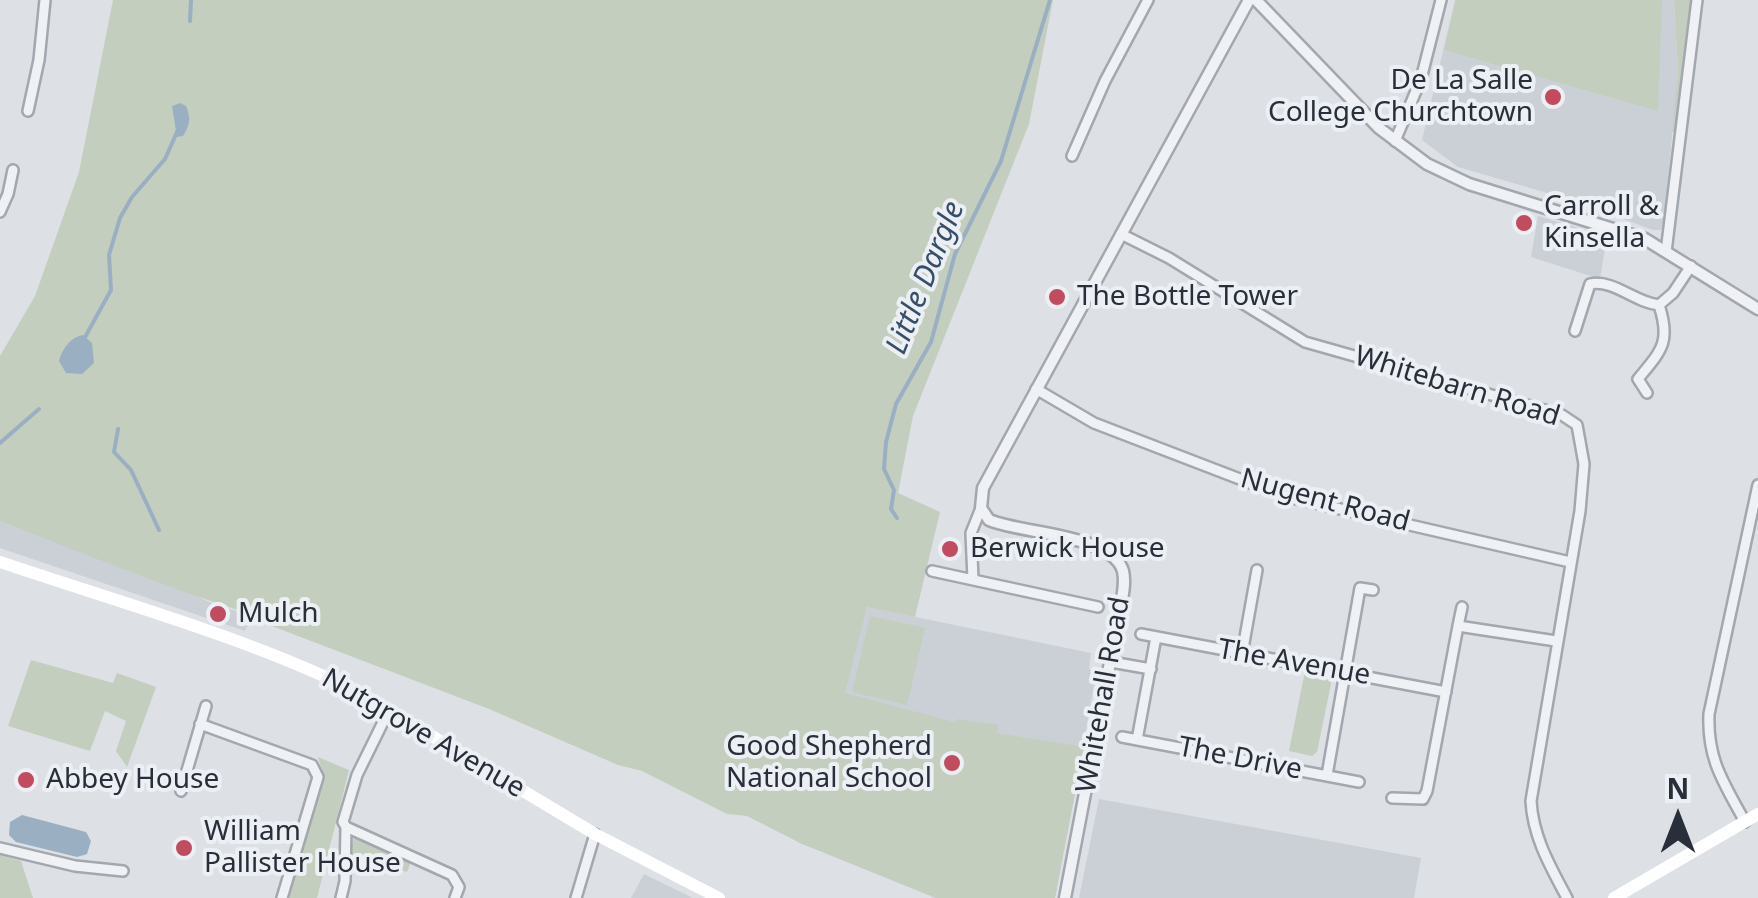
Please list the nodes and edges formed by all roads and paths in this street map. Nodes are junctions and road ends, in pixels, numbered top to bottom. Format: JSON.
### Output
{"nodes":[{"id":1,"x":46,"y":0,"type":"edge"},
{"id":2,"x":1148,"y":0,"type":"edge"},
{"id":3,"x":1248,"y":0,"type":"edge"},
{"id":4,"x":1256,"y":0,"type":"edge"},
{"id":5,"x":1441,"y":0,"type":"edge"},
{"id":6,"x":1697,"y":0,"type":"edge"},
{"id":7,"x":28,"y":111,"type":"dead end"},
{"id":8,"x":1394,"y":141,"type":"junction"},
{"id":9,"x":1072,"y":156,"type":"dead end"},
{"id":10,"x":13,"y":170,"type":"dead end"},
{"id":11,"x":0,"y":212,"type":"edge"},
{"id":12,"x":1121,"y":234,"type":"junction"},
{"id":13,"x":1666,"y":252,"type":"junction"},
{"id":14,"x":1691,"y":266,"type":"junction"},
{"id":15,"x":1659,"y":305,"type":"junction"},
{"id":16,"x":1758,"y":309,"type":"edge"},
{"id":17,"x":1580,"y":316,"type":"junction"},
{"id":18,"x":1594,"y":320,"type":"dead end"},
{"id":19,"x":1575,"y":330,"type":"dead end"},
{"id":20,"x":1036,"y":389,"type":"junction"},
{"id":21,"x":1647,"y":393,"type":"dead end"},
{"id":22,"x":1758,"y":484,"type":"edge"},
{"id":23,"x":981,"y":508,"type":"junction"},
{"id":24,"x":0,"y":562,"type":"edge"},
{"id":25,"x":1570,"y":562,"type":"junction"},
{"id":26,"x":1257,"y":570,"type":"dead end"},
{"id":27,"x":932,"y":571,"type":"dead end"},
{"id":28,"x":974,"y":579,"type":"junction"},
{"id":29,"x":1373,"y":590,"type":"dead end"},
{"id":30,"x":1098,"y":606,"type":"dead end"},
{"id":31,"x":1462,"y":607,"type":"dead end"},
{"id":32,"x":1458,"y":626,"type":"junction"},
{"id":33,"x":1141,"y":634,"type":"dead end"},
{"id":34,"x":1156,"y":637,"type":"junction"},
{"id":35,"x":1556,"y":641,"type":"junction"},
{"id":36,"x":1242,"y":654,"type":"junction"},
{"id":37,"x":1110,"y":662,"type":"junction"},
{"id":38,"x":1151,"y":669,"type":"junction"},
{"id":39,"x":1344,"y":672,"type":"junction"},
{"id":40,"x":1446,"y":692,"type":"junction"},
{"id":41,"x":206,"y":706,"type":"dead end"},
{"id":42,"x":388,"y":710,"type":"junction"},
{"id":43,"x":200,"y":724,"type":"junction"},
{"id":44,"x":1122,"y":737,"type":"dead end"},
{"id":45,"x":1137,"y":740,"type":"junction"},
{"id":46,"x":1327,"y":775,"type":"junction"},
{"id":47,"x":1358,"y":782,"type":"dead end"},
{"id":48,"x":180,"y":791,"type":"dead end"},
{"id":49,"x":1392,"y":798,"type":"dead end"},
{"id":50,"x":1752,"y":818,"type":"edge"},
{"id":51,"x":346,"y":828,"type":"junction"},
{"id":52,"x":595,"y":834,"type":"junction"},
{"id":53,"x":0,"y":848,"type":"edge"},
{"id":54,"x":123,"y":871,"type":"dead end"},
{"id":55,"x":282,"y":898,"type":"edge"},
{"id":56,"x":341,"y":898,"type":"edge"},
{"id":57,"x":455,"y":898,"type":"edge"},
{"id":58,"x":576,"y":898,"type":"edge"},
{"id":59,"x":719,"y":898,"type":"edge"},
{"id":60,"x":1065,"y":898,"type":"edge"},
{"id":61,"x":1567,"y":898,"type":"edge"},
{"id":62,"x":1614,"y":898,"type":"edge"}],
"edges":[{"from":1,"to":7,"type":"street"},
{"from":2,"to":9,"type":"street"},
{"from":3,"to":12,"type":"street"},
{"from":4,"to":8,"type":"street"},
{"from":5,"to":8,"type":"street"},
{"from":6,"to":13,"type":"street"},
{"from":8,"to":13,"type":"street"},
{"from":10,"to":11,"type":"street"},
{"from":12,"to":20,"type":"street"},
{"from":12,"to":25,"type":"street","name":"Whitebarn Road"},
{"from":13,"to":14,"type":"street"},
{"from":14,"to":15,"type":"street"},
{"from":14,"to":16,"type":"street"},
{"from":15,"to":17,"type":"street"},
{"from":15,"to":21,"type":"street"},
{"from":17,"to":18,"type":"street"},
{"from":17,"to":19,"type":"street"},
{"from":20,"to":23,"type":"street"},
{"from":20,"to":25,"type":"street","name":"Nugent Road"},
{"from":22,"to":50,"type":"street"},
{"from":23,"to":28,"type":"street"},
{"from":23,"to":37,"type":"street","name":"Whitehall Road"},
{"from":24,"to":42,"type":"main road","name":"Nutgrove Avenue"},
{"from":25,"to":35,"type":"street","name":"Whitebarn Road"},
{"from":26,"to":36,"type":"street"},
{"from":27,"to":28,"type":"street"},
{"from":28,"to":30,"type":"street"},
{"from":29,"to":39,"type":"street"},
{"from":31,"to":32,"type":"street"},
{"from":32,"to":35,"type":"street"},
{"from":32,"to":40,"type":"street"},
{"from":33,"to":34,"type":"street","name":"The Avenue"},
{"from":34,"to":36,"type":"street","name":"The Avenue"},
{"from":34,"to":38,"type":"street"},
{"from":35,"to":61,"type":"street","name":"Whitebarn Road"},
{"from":36,"to":39,"type":"street","name":"The Avenue"},
{"from":37,"to":38,"type":"street"},
{"from":37,"to":60,"type":"street","name":"Whitehall Road"},
{"from":38,"to":45,"type":"street"},
{"from":39,"to":40,"type":"street","name":"The Avenue"},
{"from":39,"to":46,"type":"street"},
{"from":40,"to":49,"type":"street"},
{"from":41,"to":43,"type":"street"},
{"from":42,"to":51,"type":"street"},
{"from":42,"to":52,"type":"main road","name":"Nutgrove Avenue"},
{"from":43,"to":48,"type":"street"},
{"from":43,"to":55,"type":"street"},
{"from":44,"to":45,"type":"street","name":"The Drive"},
{"from":45,"to":46,"type":"street","name":"The Drive"},
{"from":46,"to":47,"type":"street","name":"The Drive"},
{"from":50,"to":62,"type":"main road"},
{"from":51,"to":56,"type":"street"},
{"from":51,"to":57,"type":"street"},
{"from":52,"to":58,"type":"street"},
{"from":52,"to":59,"type":"main road","name":"Nutgrove Avenue"},
{"from":53,"to":54,"type":"street"}]}
